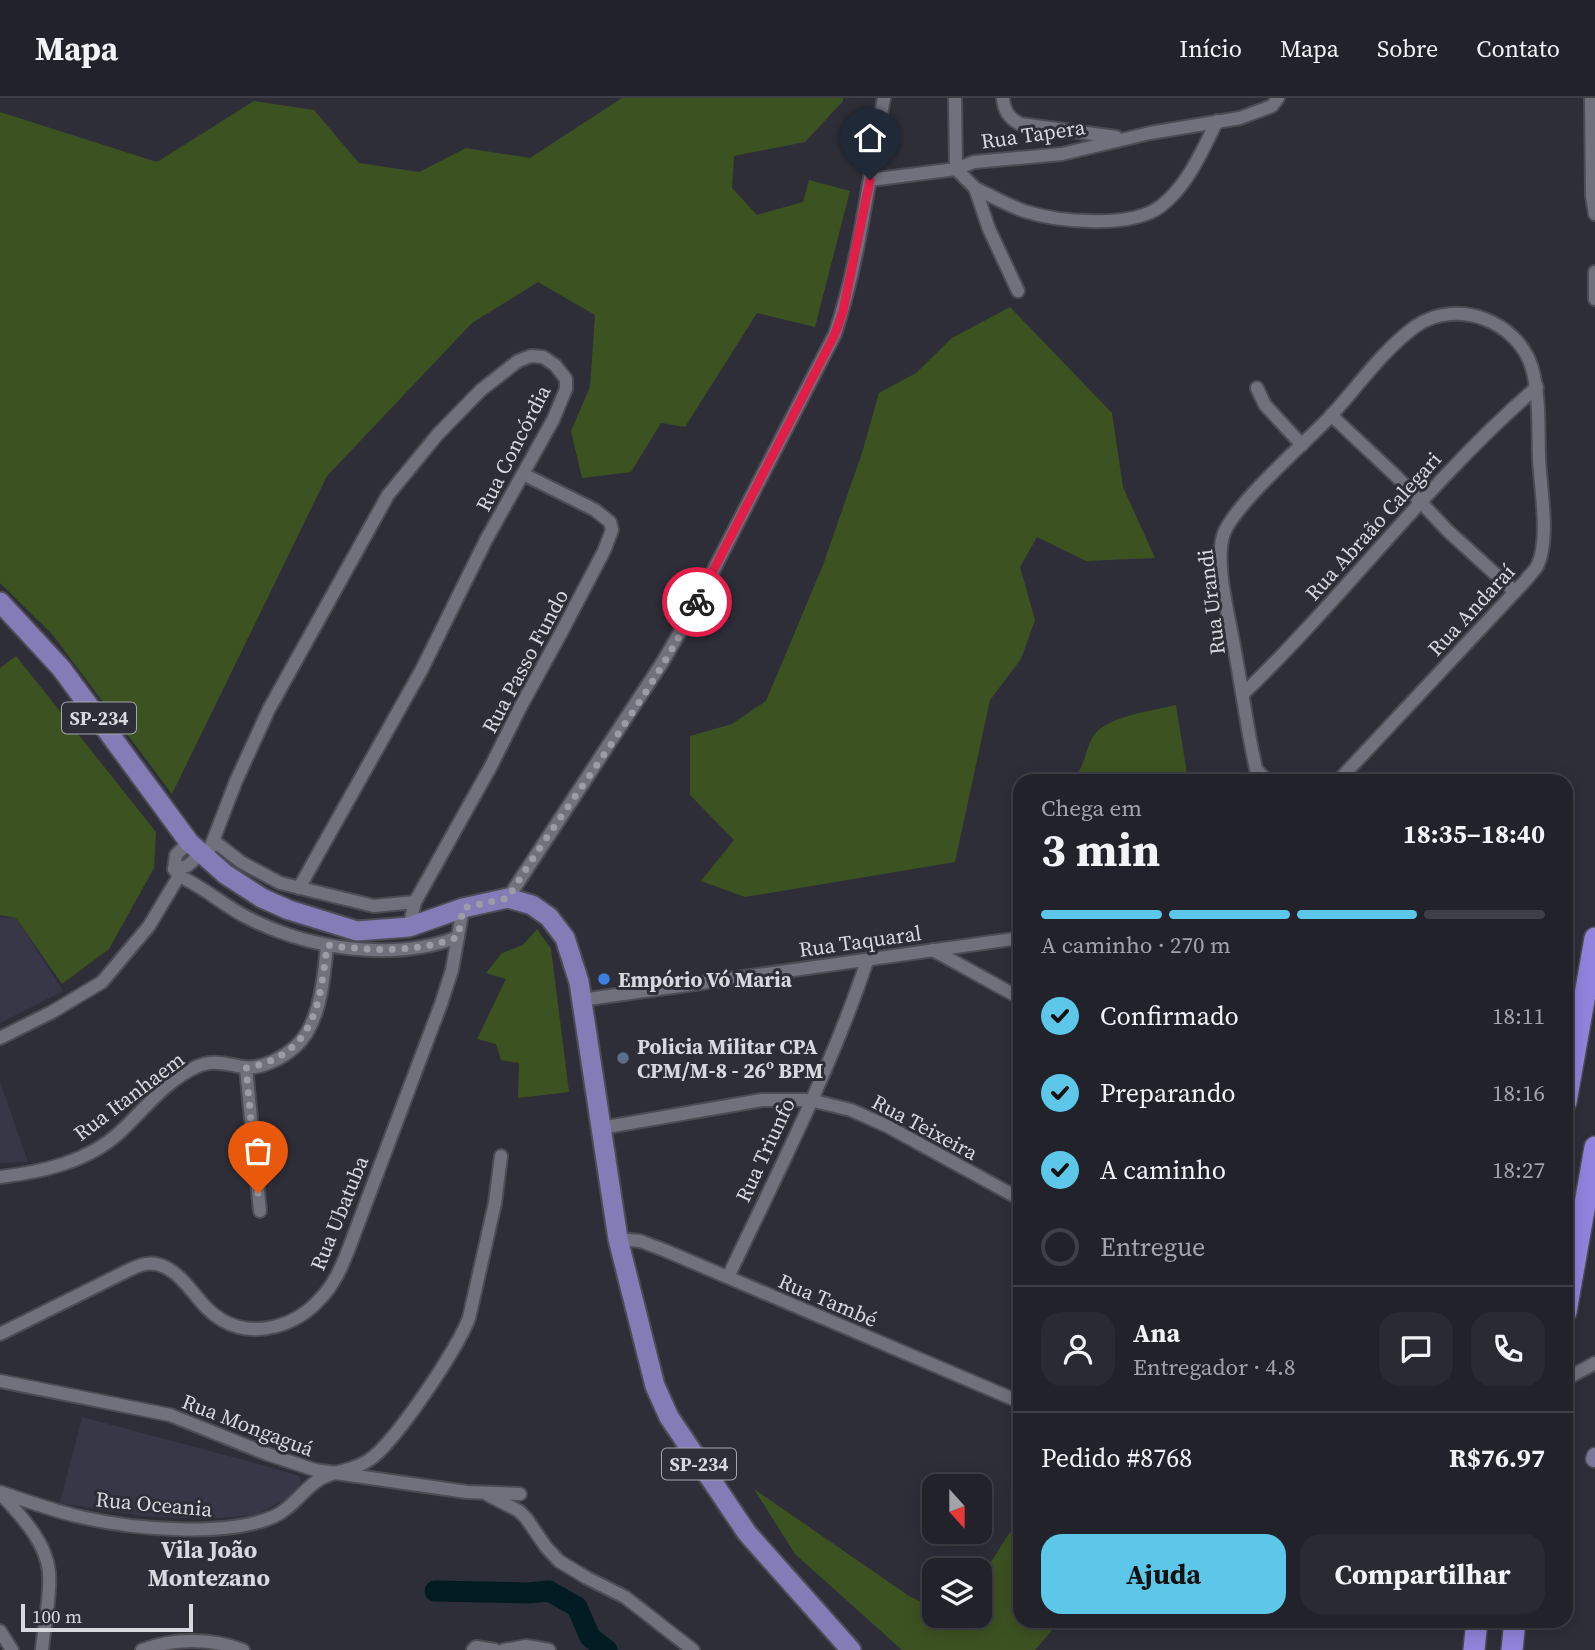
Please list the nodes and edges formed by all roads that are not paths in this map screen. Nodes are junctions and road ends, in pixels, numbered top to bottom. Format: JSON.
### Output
{"nodes":[{"id":1,"x":884,"y":98,"type":"edge"},
{"id":2,"x":955,"y":98,"type":"edge"},
{"id":3,"x":1003,"y":98,"type":"edge"},
{"id":4,"x":1278,"y":98,"type":"edge"},
{"id":5,"x":1591,"y":98,"type":"edge"},
{"id":6,"x":1217,"y":121,"type":"junction"},
{"id":7,"x":1124,"y":139,"type":"junction"},
{"id":8,"x":956,"y":169,"type":"junction"},
{"id":9,"x":870,"y":180,"type":"junction"},
{"id":10,"x":975,"y":188,"type":"junction"},
{"id":11,"x":1595,"y":214,"type":"edge"},
{"id":12,"x":1595,"y":272,"type":"edge"},
{"id":13,"x":1018,"y":291,"type":"dead end"},
{"id":14,"x":1595,"y":299,"type":"edge"},
{"id":15,"x":1536,"y":387,"type":"junction"},
{"id":16,"x":1257,"y":388,"type":"dead end"},
{"id":17,"x":1331,"y":415,"type":"junction"},
{"id":18,"x":1302,"y":445,"type":"junction"},
{"id":19,"x":523,"y":474,"type":"junction"},
{"id":20,"x":1421,"y":503,"type":"junction"},
{"id":21,"x":1515,"y":592,"type":"junction"},
{"id":22,"x":0,"y":602,"type":"edge"},
{"id":23,"x":1243,"y":694,"type":"junction"},
{"id":24,"x":1261,"y":774,"type":"edge"},
{"id":25,"x":1345,"y":774,"type":"edge"},
{"id":26,"x":202,"y":849,"type":"junction"},
{"id":27,"x":177,"y":872,"type":"junction"},
{"id":28,"x":299,"y":888,"type":"junction"},
{"id":29,"x":508,"y":898,"type":"junction"},
{"id":30,"x":415,"y":902,"type":"junction"},
{"id":31,"x":463,"y":908,"type":"junction"},
{"id":32,"x":409,"y":927,"type":"junction"},
{"id":33,"x":458,"y":937,"type":"junction"},
{"id":34,"x":1595,"y":938,"type":"edge"},
{"id":35,"x":1013,"y":939,"type":"edge"},
{"id":36,"x":327,"y":945,"type":"junction"},
{"id":37,"x":933,"y":950,"type":"junction"},
{"id":38,"x":867,"y":961,"type":"junction"},
{"id":39,"x":1013,"y":994,"type":"edge"},
{"id":40,"x":581,"y":1000,"type":"junction"},
{"id":41,"x":0,"y":1038,"type":"edge"},
{"id":42,"x":1573,"y":1049,"type":"edge"},
{"id":43,"x":246,"y":1068,"type":"junction"},
{"id":44,"x":810,"y":1100,"type":"junction"},
{"id":45,"x":601,"y":1128,"type":"junction"},
{"id":46,"x":1595,"y":1147,"type":"edge"},
{"id":47,"x":501,"y":1156,"type":"dead end"},
{"id":48,"x":0,"y":1177,"type":"edge"},
{"id":49,"x":1013,"y":1195,"type":"edge"},
{"id":50,"x":260,"y":1211,"type":"dead end"},
{"id":51,"x":618,"y":1239,"type":"junction"},
{"id":52,"x":1573,"y":1272,"type":"edge"},
{"id":53,"x":727,"y":1277,"type":"junction"},
{"id":54,"x":0,"y":1334,"type":"edge"},
{"id":55,"x":1595,"y":1363,"type":"edge"},
{"id":56,"x":1573,"y":1375,"type":"edge"},
{"id":57,"x":0,"y":1381,"type":"edge"},
{"id":58,"x":1013,"y":1399,"type":"edge"},
{"id":59,"x":334,"y":1472,"type":"junction"},
{"id":60,"x":0,"y":1492,"type":"edge"},
{"id":61,"x":485,"y":1494,"type":"junction"},
{"id":62,"x":520,"y":1494,"type":"dead end"},
{"id":63,"x":1476,"y":1628,"type":"edge"},
{"id":64,"x":1514,"y":1628,"type":"edge"},
{"id":65,"x":0,"y":1631,"type":"edge"},
{"id":66,"x":188,"y":1645,"type":"edge"},
{"id":67,"x":12,"y":1650,"type":"edge"},
{"id":68,"x":42,"y":1650,"type":"edge"},
{"id":69,"x":142,"y":1650,"type":"edge"},
{"id":70,"x":243,"y":1650,"type":"edge"},
{"id":71,"x":473,"y":1650,"type":"edge"},
{"id":72,"x":495,"y":1650,"type":"edge"},
{"id":73,"x":504,"y":1650,"type":"edge"},
{"id":74,"x":549,"y":1650,"type":"edge"},
{"id":75,"x":693,"y":1650,"type":"edge"},
{"id":76,"x":851,"y":1650,"type":"edge"},
{"id":77,"x":1474,"y":1650,"type":"edge"},
{"id":78,"x":1512,"y":1650,"type":"edge"}],
"edges":[{"from":1,"to":9,"type":"street"},
{"from":2,"to":8,"type":"street"},
{"from":3,"to":7,"type":"street"},
{"from":4,"to":6,"type":"street","name":"Rua Tapera"},
{"from":5,"to":11,"type":"street"},
{"from":6,"to":7,"type":"street","name":"Rua Tapera"},
{"from":6,"to":10,"type":"street"},
{"from":7,"to":8,"type":"street","name":"Rua Tapera"},
{"from":8,"to":9,"type":"street","name":"Rua Tapera"},
{"from":8,"to":10,"type":"street"},
{"from":9,"to":29,"type":"street"},
{"from":10,"to":13,"type":"street"},
{"from":12,"to":14,"type":"street"},
{"from":15,"to":17,"type":"street","name":"Rua Andaraí"},
{"from":15,"to":20,"type":"street","name":"Rua Abraão Calegari"},
{"from":15,"to":21,"type":"street","name":"Rua Andaraí"},
{"from":16,"to":18,"type":"street"},
{"from":17,"to":18,"type":"street","name":"Rua Urandi"},
{"from":17,"to":20,"type":"street"},
{"from":18,"to":23,"type":"street","name":"Rua Urandi"},
{"from":19,"to":26,"type":"street","name":"Rua Concórdia"},
{"from":19,"to":28,"type":"street","name":"Rua Concórdia"},
{"from":19,"to":30,"type":"street","name":"Rua Passo Fundo"},
{"from":20,"to":21,"type":"street"},
{"from":20,"to":23,"type":"street","name":"Rua Abraão Calegari"},
{"from":21,"to":25,"type":"street","name":"Rua Andaraí"},
{"from":22,"to":26,"type":"main road","number":"SP-234"},
{"from":23,"to":24,"type":"street","name":"Rua Urandi"},
{"from":26,"to":27,"type":"street"},
{"from":26,"to":28,"type":"street"},
{"from":26,"to":32,"type":"main road","number":"SP-234"},
{"from":27,"to":36,"type":"street"},
{"from":27,"to":41,"type":"street"},
{"from":28,"to":30,"type":"street"},
{"from":29,"to":31,"type":"main road","number":"SP-234"},
{"from":29,"to":40,"type":"main road","number":"SP-234"},
{"from":30,"to":32,"type":"street","name":"Rua Passo Fundo"},
{"from":31,"to":32,"type":"main road","number":"SP-234"},
{"from":31,"to":33,"type":"street","name":"Rua Ubatuba"},
{"from":33,"to":36,"type":"street"},
{"from":33,"to":54,"type":"street","name":"Rua Ubatuba"},
{"from":34,"to":42,"type":"highway"},
{"from":35,"to":37,"type":"street","name":"Rua Taquaral"},
{"from":36,"to":43,"type":"street","name":"Rua Itanhaem"},
{"from":37,"to":38,"type":"street","name":"Rua Taquaral"},
{"from":37,"to":39,"type":"street"},
{"from":38,"to":40,"type":"street","name":"Rua Taquaral"},
{"from":38,"to":44,"type":"street","name":"Rua Triunfo"},
{"from":40,"to":45,"type":"main road","number":"SP-234"},
{"from":43,"to":48,"type":"street","name":"Rua Itanhaem"},
{"from":43,"to":50,"type":"street"},
{"from":44,"to":45,"type":"street","name":"Rua Teixeira"},
{"from":44,"to":49,"type":"street","name":"Rua Teixeira"},
{"from":44,"to":53,"type":"street","name":"Rua Triunfo"},
{"from":45,"to":51,"type":"main road","number":"SP-234"},
{"from":46,"to":52,"type":"highway"},
{"from":47,"to":59,"type":"street"},
{"from":51,"to":53,"type":"street","name":"Rua També"},
{"from":51,"to":76,"type":"main road","number":"SP-234"},
{"from":53,"to":58,"type":"street","name":"Rua També"},
{"from":55,"to":56,"type":"street"},
{"from":57,"to":59,"type":"street","name":"Rua Mongaguá"},
{"from":59,"to":60,"type":"street","name":"Rua Oceania"},
{"from":59,"to":61,"type":"street","name":"Rua Mongaguá"},
{"from":60,"to":68,"type":"street"},
{"from":61,"to":62,"type":"street","name":"Rua Mongaguá"},
{"from":61,"to":75,"type":"street","name":"Rua Mongaguá"},
{"from":63,"to":77,"type":"highway"},
{"from":64,"to":78,"type":"highway"},
{"from":65,"to":67,"type":"street"},
{"from":66,"to":69,"type":"street"},
{"from":66,"to":70,"type":"street"},
{"from":71,"to":72,"type":"street"},
{"from":73,"to":74,"type":"street"}]}
